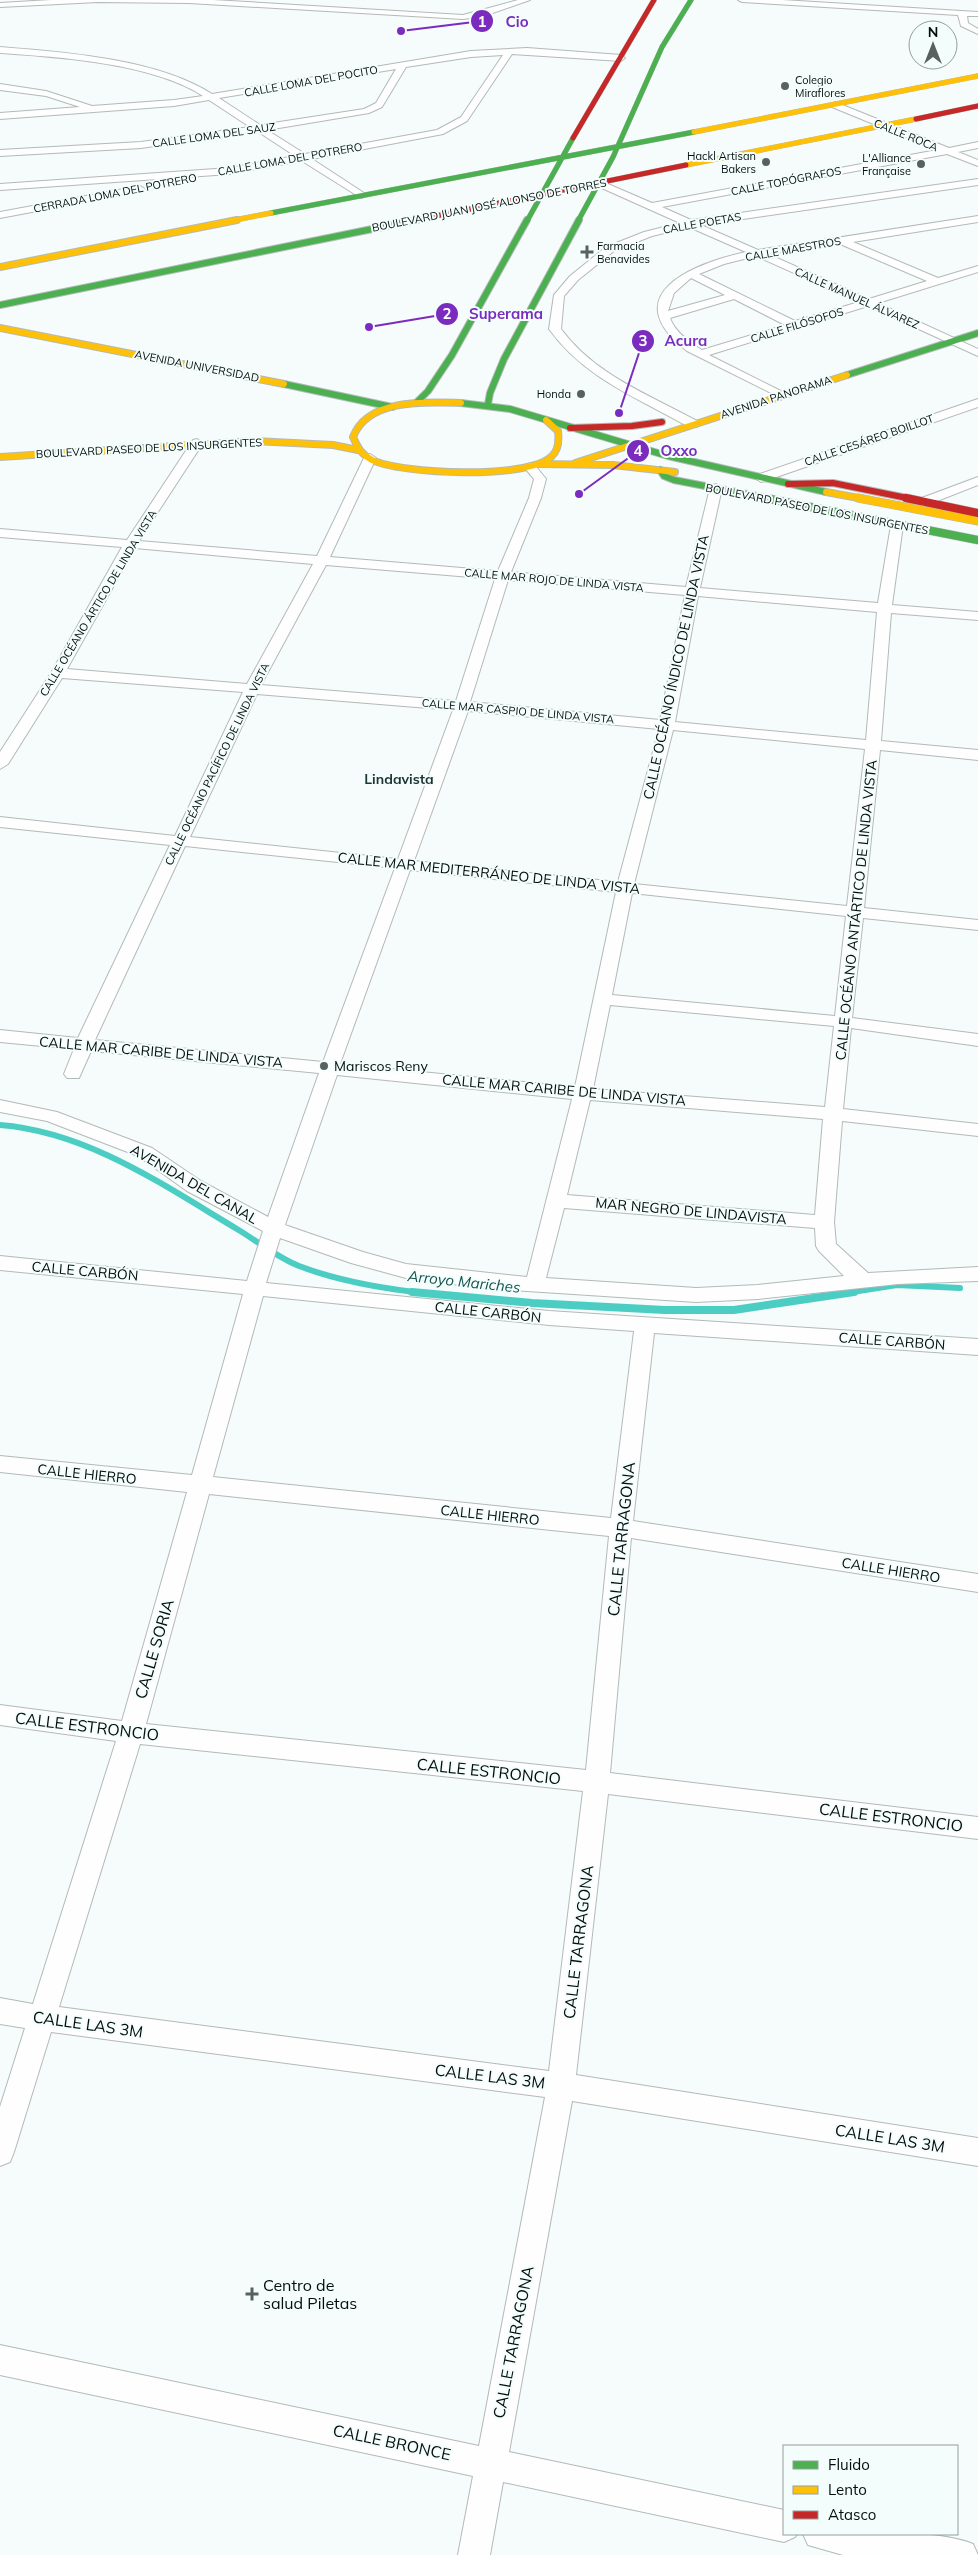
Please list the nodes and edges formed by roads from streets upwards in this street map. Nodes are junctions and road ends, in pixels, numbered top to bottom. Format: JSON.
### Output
{"nodes":[{"id":1,"x":526,"y":0,"type":"edge"},
{"id":2,"x":654,"y":0,"type":"edge"},
{"id":3,"x":691,"y":0,"type":"edge"},
{"id":4,"x":742,"y":0,"type":"edge"},
{"id":5,"x":235,"y":2,"type":"edge"},
{"id":6,"x":0,"y":5,"type":"edge"},
{"id":7,"x":962,"y":13,"type":"junction"},
{"id":8,"x":978,"y":14,"type":"edge"},
{"id":9,"x":978,"y":32,"type":"edge"},
{"id":10,"x":0,"y":50,"type":"edge"},
{"id":11,"x":510,"y":51,"type":"junction"},
{"id":12,"x":621,"y":58,"type":"junction"},
{"id":13,"x":403,"y":65,"type":"junction"},
{"id":14,"x":978,"y":76,"type":"edge"},
{"id":15,"x":0,"y":87,"type":"edge"},
{"id":16,"x":212,"y":97,"type":"junction"},
{"id":17,"x":852,"y":102,"type":"junction"},
{"id":18,"x":835,"y":106,"type":"junction"},
{"id":19,"x":978,"y":106,"type":"edge"},
{"id":20,"x":93,"y":110,"type":"junction"},
{"id":21,"x":0,"y":116,"type":"edge"},
{"id":22,"x":888,"y":124,"type":"junction"},
{"id":23,"x":261,"y":129,"type":"junction"},
{"id":24,"x":572,"y":139,"type":"junction"},
{"id":25,"x":978,"y":145,"type":"edge"},
{"id":26,"x":616,"y":147,"type":"junction"},
{"id":27,"x":946,"y":151,"type":"junction"},
{"id":28,"x":0,"y":153,"type":"edge"},
{"id":29,"x":563,"y":157,"type":"junction"},
{"id":30,"x":304,"y":158,"type":"junction"},
{"id":31,"x":978,"y":163,"type":"edge"},
{"id":32,"x":509,"y":167,"type":"junction"},
{"id":33,"x":230,"y":171,"type":"joint"},
{"id":34,"x":158,"y":181,"type":"junction"},
{"id":35,"x":978,"y":182,"type":"edge"},
{"id":36,"x":598,"y":183,"type":"junction"},
{"id":37,"x":0,"y":187,"type":"edge"},
{"id":38,"x":361,"y":195,"type":"junction"},
{"id":39,"x":542,"y":195,"type":"junction"},
{"id":40,"x":653,"y":206,"type":"junction"},
{"id":41,"x":0,"y":215,"type":"edge"},
{"id":42,"x":978,"y":219,"type":"edge"},
{"id":43,"x":691,"y":223,"type":"junction"},
{"id":44,"x":841,"y":241,"type":"junction"},
{"id":45,"x":757,"y":253,"type":"junction"},
{"id":46,"x":0,"y":267,"type":"edge"},
{"id":47,"x":978,"y":268,"type":"edge"},
{"id":48,"x":690,"y":274,"type":"junction"},
{"id":49,"x":936,"y":281,"type":"junction"},
{"id":50,"x":734,"y":296,"type":"junction"},
{"id":51,"x":869,"y":302,"type":"junction"},
{"id":52,"x":0,"y":305,"type":"edge"},
{"id":53,"x":663,"y":316,"type":"junction"},
{"id":54,"x":978,"y":323,"type":"edge"},
{"id":55,"x":796,"y":326,"type":"junction"},
{"id":56,"x":0,"y":328,"type":"edge"},
{"id":57,"x":978,"y":333,"type":"edge"},
{"id":58,"x":939,"y":335,"type":"junction"},
{"id":59,"x":951,"y":341,"type":"junction"},
{"id":60,"x":978,"y":353,"type":"edge"},
{"id":61,"x":701,"y":354,"type":"junction"},
{"id":62,"x":772,"y":389,"type":"junction"},
{"id":63,"x":783,"y":395,"type":"junction"},
{"id":64,"x":978,"y":402,"type":"edge"},
{"id":65,"x":416,"y":403,"type":"junction"},
{"id":66,"x":488,"y":404,"type":"junction"},
{"id":67,"x":392,"y":408,"type":"junction"},
{"id":68,"x":682,"y":418,"type":"junction"},
{"id":69,"x":546,"y":420,"type":"junction"},
{"id":70,"x":693,"y":424,"type":"junction"},
{"id":71,"x":357,"y":428,"type":"junction"},
{"id":72,"x":570,"y":428,"type":"junction"},
{"id":73,"x":344,"y":429,"type":"dead end"},
{"id":74,"x":655,"y":436,"type":"junction"},
{"id":75,"x":197,"y":444,"type":"junction"},
{"id":76,"x":630,"y":445,"type":"junction"},
{"id":77,"x":364,"y":454,"type":"junction"},
{"id":78,"x":0,"y":457,"type":"edge"},
{"id":79,"x":677,"y":458,"type":"junction"},
{"id":80,"x":575,"y":463,"type":"junction"},
{"id":81,"x":535,"y":465,"type":"junction"},
{"id":82,"x":660,"y":470,"type":"junction"},
{"id":83,"x":761,"y":478,"type":"junction"},
{"id":84,"x":978,"y":481,"type":"edge"},
{"id":85,"x":788,"y":484,"type":"junction"},
{"id":86,"x":716,"y":488,"type":"junction"},
{"id":87,"x":923,"y":502,"type":"junction"},
{"id":88,"x":978,"y":513,"type":"edge"},
{"id":89,"x":978,"y":521,"type":"edge"},
{"id":90,"x":898,"y":524,"type":"junction"},
{"id":91,"x":978,"y":530,"type":"edge"},
{"id":92,"x":0,"y":533,"type":"edge"},
{"id":93,"x":978,"y":540,"type":"edge"},
{"id":94,"x":130,"y":545,"type":"junction"},
{"id":95,"x":321,"y":561,"type":"junction"},
{"id":96,"x":503,"y":576,"type":"junction"},
{"id":97,"x":692,"y":592,"type":"junction"},
{"id":98,"x":884,"y":610,"type":"junction"},
{"id":99,"x":978,"y":616,"type":"edge"},
{"id":100,"x":58,"y":673,"type":"junction"},
{"id":101,"x":252,"y":688,"type":"junction"},
{"id":102,"x":462,"y":706,"type":"junction"},
{"id":103,"x":667,"y":725,"type":"junction"},
{"id":104,"x":873,"y":745,"type":"junction"},
{"id":105,"x":978,"y":755,"type":"edge"},
{"id":106,"x":0,"y":764,"type":"edge"},
{"id":107,"x":0,"y":822,"type":"edge"},
{"id":108,"x":179,"y":841,"type":"junction"},
{"id":109,"x":405,"y":864,"type":"junction"},
{"id":110,"x":625,"y":888,"type":"junction"},
{"id":111,"x":856,"y":911,"type":"junction"},
{"id":112,"x":978,"y":925,"type":"edge"},
{"id":113,"x":602,"y":999,"type":"junction"},
{"id":114,"x":845,"y":1022,"type":"junction"},
{"id":115,"x":0,"y":1036,"type":"edge"},
{"id":116,"x":978,"y":1040,"type":"edge"},
{"id":117,"x":84,"y":1045,"type":"junction"},
{"id":118,"x":330,"y":1068,"type":"junction"},
{"id":119,"x":73,"y":1074,"type":"dead end"},
{"id":120,"x":583,"y":1093,"type":"junction"},
{"id":121,"x":0,"y":1106,"type":"edge"},
{"id":122,"x":833,"y":1114,"type":"junction"},
{"id":123,"x":978,"y":1130,"type":"edge"},
{"id":124,"x":558,"y":1200,"type":"junction"},
{"id":125,"x":824,"y":1222,"type":"junction"},
{"id":126,"x":273,"y":1233,"type":"junction"},
{"id":127,"x":0,"y":1263,"type":"edge"},
{"id":128,"x":978,"y":1274,"type":"edge"},
{"id":129,"x":863,"y":1280,"type":"junction"},
{"id":130,"x":535,"y":1284,"type":"junction"},
{"id":131,"x":255,"y":1287,"type":"junction"},
{"id":132,"x":645,"y":1324,"type":"junction"},
{"id":133,"x":978,"y":1347,"type":"edge"},
{"id":134,"x":0,"y":1464,"type":"edge"},
{"id":135,"x":199,"y":1486,"type":"junction"},
{"id":136,"x":621,"y":1528,"type":"junction"},
{"id":137,"x":978,"y":1583,"type":"edge"},
{"id":138,"x":0,"y":1715,"type":"edge"},
{"id":139,"x":131,"y":1733,"type":"junction"},
{"id":140,"x":597,"y":1782,"type":"junction"},
{"id":141,"x":978,"y":1828,"type":"edge"},
{"id":142,"x":0,"y":2011,"type":"edge"},
{"id":143,"x":41,"y":2018,"type":"junction"},
{"id":144,"x":560,"y":2086,"type":"junction"},
{"id":145,"x":0,"y":2152,"type":"edge"},
{"id":146,"x":978,"y":2152,"type":"edge"},
{"id":147,"x":0,"y":2360,"type":"edge"},
{"id":148,"x":490,"y":2463,"type":"junction"},
{"id":149,"x":783,"y":2526,"type":"edge"},
{"id":150,"x":824,"y":2535,"type":"edge"},
{"id":151,"x":474,"y":2555,"type":"edge"},
{"id":152,"x":962,"y":2555,"type":"edge"}],
"edges":[{"from":1,"to":5,"type":"street"},
{"from":2,"to":12,"type":"street"},
{"from":3,"to":26,"type":"street"},
{"from":4,"to":7,"type":"street"},
{"from":5,"to":6,"type":"street"},
{"from":7,"to":8,"type":"street"},
{"from":7,"to":9,"type":"street"},
{"from":10,"to":16,"type":"street"},
{"from":11,"to":12,"type":"street","name":"CALLE LOMA DEL POCITO"},
{"from":11,"to":13,"type":"street","name":"CALLE LOMA DEL POCITO"},
{"from":11,"to":30,"type":"street","name":"CALLE LOMA DEL POTRERO"},
{"from":12,"to":24,"type":"street"},
{"from":13,"to":16,"type":"street","name":"CALLE LOMA DEL POCITO"},
{"from":13,"to":23,"type":"street","name":"CALLE LOMA DEL SAUZ"},
{"from":14,"to":17,"type":"street"},
{"from":15,"to":20,"type":"street"},
{"from":16,"to":20,"type":"street","name":"CALLE LOMA DEL POCITO"},
{"from":16,"to":23,"type":"street"},
{"from":17,"to":18,"type":"street"},
{"from":17,"to":22,"type":"street"},
{"from":18,"to":22,"type":"street","name":"CALLE ROCA"},
{"from":18,"to":26,"type":"street"},
{"from":19,"to":22,"type":"street","name":"BOULEVARD JUAN JOSÉ ALONSO DE TORRES"},
{"from":20,"to":21,"type":"street","name":"CALLE LOMA DEL POCITO"},
{"from":22,"to":27,"type":"street","name":"CALLE ROCA"},
{"from":22,"to":36,"type":"street","name":"BOULEVARD JUAN JOSÉ ALONSO DE TORRES"},
{"from":23,"to":28,"type":"street","name":"CALLE LOMA DEL SAUZ"},
{"from":23,"to":30,"type":"street"},
{"from":24,"to":29,"type":"street"},
{"from":24,"to":32,"type":"street"},
{"from":25,"to":27,"type":"street","name":"CALLE TOPÓGRAFOS"},
{"from":26,"to":29,"type":"street"},
{"from":26,"to":36,"type":"street"},
{"from":27,"to":31,"type":"street","name":"CALLE ROCA"},
{"from":27,"to":40,"type":"street","name":"CALLE TOPÓGRAFOS"},
{"from":29,"to":32,"type":"street"},
{"from":29,"to":39,"type":"street"},
{"from":30,"to":33,"type":"street","name":"CALLE LOMA DEL POTRERO"},
{"from":30,"to":38,"type":"street"},
{"from":32,"to":38,"type":"street"},
{"from":33,"to":34,"type":"street","name":"CERRADA LOMA DEL POTRERO"},
{"from":34,"to":37,"type":"street"},
{"from":34,"to":41,"type":"street","name":"CERRADA LOMA DEL POTRERO"},
{"from":35,"to":43,"type":"street","name":"CALLE POETAS"},
{"from":36,"to":39,"type":"street","name":"BOULEVARD JUAN JOSÉ ALONSO DE TORRES"},
{"from":36,"to":40,"type":"street","name":"CALLE MANUEL ÁLVAREZ"},
{"from":36,"to":66,"type":"street"},
{"from":38,"to":46,"type":"street"},
{"from":39,"to":52,"type":"street","name":"BOULEVARD JUAN JOSÉ ALONSO DE TORRES"},
{"from":39,"to":65,"type":"street"},
{"from":40,"to":43,"type":"street","name":"CALLE MANUEL ÁLVAREZ"},
{"from":42,"to":44,"type":"street","name":"CALLE MAESTROS"},
{"from":43,"to":45,"type":"street","name":"CALLE MANUEL ÁLVAREZ"},
{"from":43,"to":68,"type":"street","name":"CALLE POETAS"},
{"from":44,"to":45,"type":"street","name":"CALLE MAESTROS"},
{"from":44,"to":49,"type":"street"},
{"from":45,"to":48,"type":"street","name":"CALLE MAESTROS"},
{"from":45,"to":51,"type":"street","name":"CALLE MANUEL ÁLVAREZ"},
{"from":47,"to":49,"type":"street","name":"CALLE FILÓSOFOS"},
{"from":48,"to":50,"type":"street"},
{"from":48,"to":53,"type":"street","name":"CALLE MAESTROS"},
{"from":49,"to":51,"type":"street","name":"CALLE FILÓSOFOS"},
{"from":50,"to":53,"type":"street"},
{"from":50,"to":55,"type":"street"},
{"from":51,"to":55,"type":"street","name":"CALLE FILÓSOFOS"},
{"from":51,"to":58,"type":"street","name":"CALLE MANUEL ÁLVAREZ"},
{"from":53,"to":61,"type":"street"},
{"from":54,"to":58,"type":"street","name":"AVENIDA PANORAMA"},
{"from":55,"to":61,"type":"street","name":"CALLE FILÓSOFOS"},
{"from":56,"to":67,"type":"street","name":"AVENIDA UNIVERSIDAD"},
{"from":57,"to":59,"type":"street","name":"AVENIDA PANORAMA"},
{"from":58,"to":59,"type":"street","name":"CALLE MANUEL ÁLVAREZ"},
{"from":58,"to":62,"type":"street","name":"AVENIDA PANORAMA"},
{"from":59,"to":60,"type":"street","name":"CALLE MANUEL ÁLVAREZ"},
{"from":59,"to":63,"type":"street","name":"AVENIDA PANORAMA"},
{"from":61,"to":62,"type":"street"},
{"from":62,"to":63,"type":"street"},
{"from":62,"to":68,"type":"street","name":"AVENIDA PANORAMA"},
{"from":63,"to":70,"type":"street","name":"AVENIDA PANORAMA"},
{"from":64,"to":83,"type":"street","name":"CALLE CESÁREO BOILLOT"},
{"from":65,"to":66,"type":"street","name":"BOULEVARD PASEO DE LOS INSURGENTES"},
{"from":65,"to":67,"type":"street","name":"BOULEVARD PASEO DE LOS INSURGENTES"},
{"from":66,"to":69,"type":"street","name":"BOULEVARD PASEO DE LOS INSURGENTES"},
{"from":67,"to":71,"type":"street"},
{"from":68,"to":70,"type":"street","name":"CALLE POETAS"},
{"from":68,"to":72,"type":"street","name":"AVENIDA PANORAMA"},
{"from":69,"to":72,"type":"street","name":"BOULEVARD PASEO DE LOS INSURGENTES"},
{"from":69,"to":81,"type":"street"},
{"from":70,"to":74,"type":"street","name":"AVENIDA PANORAMA"},
{"from":71,"to":73,"type":"street"},
{"from":71,"to":77,"type":"street"},
{"from":72,"to":76,"type":"street","name":"BOULEVARD PASEO DE LOS INSURGENTES"},
{"from":74,"to":76,"type":"street","name":"AVENIDA PANORAMA"},
{"from":74,"to":79,"type":"street"},
{"from":75,"to":77,"type":"street","name":"BOULEVARD PASEO DE LOS INSURGENTES"},
{"from":75,"to":78,"type":"street","name":"BOULEVARD PASEO DE LOS INSURGENTES"},
{"from":75,"to":94,"type":"street","name":"CALLE OCÉANO ÁRTICO DE LINDA VISTA"},
{"from":76,"to":79,"type":"street","name":"BOULEVARD PASEO DE LOS INSURGENTES"},
{"from":76,"to":80,"type":"street","name":"AVENIDA PANORAMA"},
{"from":77,"to":81,"type":"street","name":"BOULEVARD PASEO DE LOS INSURGENTES"},
{"from":77,"to":95,"type":"street","name":"CALLE OCÉANO PACÍFICO DE LINDA VISTA"},
{"from":79,"to":83,"type":"street","name":"BOULEVARD PASEO DE LOS INSURGENTES"},
{"from":80,"to":81,"type":"street","name":"BOULEVARD PASEO DE LOS INSURGENTES"},
{"from":80,"to":82,"type":"street","name":"BOULEVARD PASEO DE LOS INSURGENTES"},
{"from":81,"to":96,"type":"street","name":"CALLE SORIA"},
{"from":82,"to":86,"type":"street","name":"BOULEVARD PASEO DE LOS INSURGENTES"},
{"from":82,"to":91,"type":"street","name":"BOULEVARD PASEO DE LOS INSURGENTES"},
{"from":83,"to":85,"type":"street","name":"BOULEVARD PASEO DE LOS INSURGENTES"},
{"from":84,"to":87,"type":"street"},
{"from":85,"to":87,"type":"street","name":"BOULEVARD PASEO DE LOS INSURGENTES"},
{"from":85,"to":89,"type":"street","name":"BOULEVARD PASEO DE LOS INSURGENTES"},
{"from":86,"to":90,"type":"street","name":"BOULEVARD PASEO DE LOS INSURGENTES"},
{"from":86,"to":97,"type":"street","name":"CALLE OCÉANO ÍNDICO DE LINDA VISTA"},
{"from":87,"to":88,"type":"street","name":"BOULEVARD PASEO DE LOS INSURGENTES"},
{"from":90,"to":93,"type":"street","name":"BOULEVARD PASEO DE LOS INSURGENTES"},
{"from":90,"to":98,"type":"street","name":"CALLE OCÉANO ANTÁRTICO DE LINDA VISTA"},
{"from":92,"to":94,"type":"street","name":"CALLE MAR ROJO DE LINDA VISTA"},
{"from":94,"to":95,"type":"street","name":"CALLE MAR ROJO DE LINDA VISTA"},
{"from":94,"to":100,"type":"street","name":"CALLE OCÉANO ÁRTICO DE LINDA VISTA"},
{"from":95,"to":96,"type":"street","name":"CALLE MAR ROJO DE LINDA VISTA"},
{"from":95,"to":101,"type":"street","name":"CALLE OCÉANO PACÍFICO DE LINDA VISTA"},
{"from":96,"to":97,"type":"street","name":"CALLE MAR ROJO DE LINDA VISTA"},
{"from":96,"to":102,"type":"street","name":"CALLE SORIA"},
{"from":97,"to":98,"type":"street","name":"CALLE MAR ROJO DE LINDA VISTA"},
{"from":97,"to":103,"type":"street","name":"CALLE OCÉANO ÍNDICO DE LINDA VISTA"},
{"from":98,"to":99,"type":"street","name":"CALLE MAR ROJO DE LINDA VISTA"},
{"from":98,"to":104,"type":"street","name":"CALLE OCÉANO ANTÁRTICO DE LINDA VISTA"},
{"from":100,"to":101,"type":"street","name":"CALLE MAR CASPIO DE LINDA VISTA"},
{"from":100,"to":106,"type":"street","name":"CALLE OCÉANO ÁRTICO DE LINDA VISTA"},
{"from":101,"to":102,"type":"street","name":"CALLE MAR CASPIO DE LINDA VISTA"},
{"from":101,"to":108,"type":"street","name":"CALLE OCÉANO PACÍFICO DE LINDA VISTA"},
{"from":102,"to":103,"type":"street","name":"CALLE MAR CASPIO DE LINDA VISTA"},
{"from":102,"to":109,"type":"street","name":"CALLE SORIA"},
{"from":103,"to":104,"type":"street","name":"CALLE MAR CASPIO DE LINDA VISTA"},
{"from":103,"to":110,"type":"street","name":"CALLE OCÉANO ÍNDICO DE LINDA VISTA"},
{"from":104,"to":105,"type":"street","name":"CALLE MAR CASPIO DE LINDA VISTA"},
{"from":104,"to":111,"type":"street","name":"CALLE OCÉANO ANTÁRTICO DE LINDA VISTA"},
{"from":107,"to":108,"type":"street","name":"CALLE MAR MEDITERRÁNEO DE LINDA VISTA"},
{"from":108,"to":109,"type":"street","name":"CALLE MAR MEDITERRÁNEO DE LINDA VISTA"},
{"from":108,"to":117,"type":"street","name":"CALLE OCÉANO PACÍFICO DE LINDA VISTA"},
{"from":109,"to":110,"type":"street","name":"CALLE MAR MEDITERRÁNEO DE LINDA VISTA"},
{"from":109,"to":118,"type":"street","name":"CALLE SORIA"},
{"from":110,"to":111,"type":"street","name":"CALLE MAR MEDITERRÁNEO DE LINDA VISTA"},
{"from":110,"to":113,"type":"street","name":"CALLE OCÉANO ÍNDICO DE LINDA VISTA"},
{"from":111,"to":112,"type":"street","name":"CALLE MAR MEDITERRÁNEO DE LINDA VISTA"},
{"from":111,"to":114,"type":"street","name":"CALLE OCÉANO ANTÁRTICO DE LINDA VISTA"},
{"from":113,"to":114,"type":"street"},
{"from":113,"to":120,"type":"street","name":"CALLE OCÉANO ÍNDICO DE LINDA VISTA"},
{"from":114,"to":116,"type":"street"},
{"from":114,"to":122,"type":"street","name":"CALLE OCÉANO ANTÁRTICO DE LINDA VISTA"},
{"from":115,"to":117,"type":"street","name":"CALLE MAR CARIBE DE LINDA VISTA"},
{"from":117,"to":118,"type":"street","name":"CALLE MAR CARIBE DE LINDA VISTA"},
{"from":117,"to":119,"type":"street","name":"CALLE OCÉANO PACÍFICO DE LINDA VISTA"},
{"from":118,"to":120,"type":"street","name":"CALLE MAR CARIBE DE LINDA VISTA"},
{"from":118,"to":126,"type":"street","name":"CALLE SORIA"},
{"from":120,"to":122,"type":"street","name":"CALLE MAR CARIBE DE LINDA VISTA"},
{"from":120,"to":124,"type":"street","name":"CALLE OCÉANO ÍNDICO DE LINDA VISTA"},
{"from":121,"to":126,"type":"street","name":"AVENIDA DEL CANAL"},
{"from":122,"to":123,"type":"street","name":"CALLE MAR CARIBE DE LINDA VISTA"},
{"from":122,"to":125,"type":"street","name":"CALLE OCÉANO ANTÁRTICO DE LINDA VISTA"},
{"from":124,"to":125,"type":"street","name":"MAR NEGRO DE LINDAVISTA"},
{"from":124,"to":130,"type":"street","name":"CALLE OCÉANO ÍNDICO DE LINDA VISTA"},
{"from":125,"to":129,"type":"street","name":"CALLE OCÉANO ANTÁRTICO DE LINDA VISTA"},
{"from":126,"to":130,"type":"street","name":"AVENIDA DEL CANAL"},
{"from":126,"to":131,"type":"street","name":"CALLE SORIA"},
{"from":127,"to":131,"type":"street","name":"CALLE CARBÓN"},
{"from":128,"to":129,"type":"street","name":"AVENIDA DEL CANAL"},
{"from":129,"to":130,"type":"street","name":"AVENIDA DEL CANAL"},
{"from":131,"to":132,"type":"street","name":"CALLE CARBÓN"},
{"from":131,"to":135,"type":"street","name":"CALLE SORIA"},
{"from":132,"to":133,"type":"street","name":"CALLE CARBÓN"},
{"from":132,"to":136,"type":"street","name":"CALLE TARRAGONA"},
{"from":134,"to":135,"type":"street","name":"CALLE HIERRO"},
{"from":135,"to":136,"type":"street","name":"CALLE HIERRO"},
{"from":135,"to":139,"type":"street","name":"CALLE SORIA"},
{"from":136,"to":137,"type":"street","name":"CALLE HIERRO"},
{"from":136,"to":140,"type":"street","name":"CALLE TARRAGONA"},
{"from":138,"to":139,"type":"street","name":"CALLE ESTRONCIO"},
{"from":139,"to":140,"type":"street","name":"CALLE ESTRONCIO"},
{"from":139,"to":143,"type":"street","name":"CALLE SORIA"},
{"from":140,"to":141,"type":"street","name":"CALLE ESTRONCIO"},
{"from":140,"to":144,"type":"street","name":"CALLE TARRAGONA"},
{"from":142,"to":143,"type":"street","name":"CALLE LAS 3M"},
{"from":143,"to":144,"type":"street","name":"CALLE LAS 3M"},
{"from":143,"to":145,"type":"street","name":"CALLE SORIA"},
{"from":144,"to":146,"type":"street","name":"CALLE LAS 3M"},
{"from":144,"to":148,"type":"street","name":"CALLE TARRAGONA"},
{"from":147,"to":148,"type":"street","name":"CALLE BRONCE"},
{"from":148,"to":149,"type":"street","name":"CALLE BRONCE"},
{"from":148,"to":151,"type":"street","name":"CALLE TARRAGONA"},
{"from":150,"to":152,"type":"street"}]}
